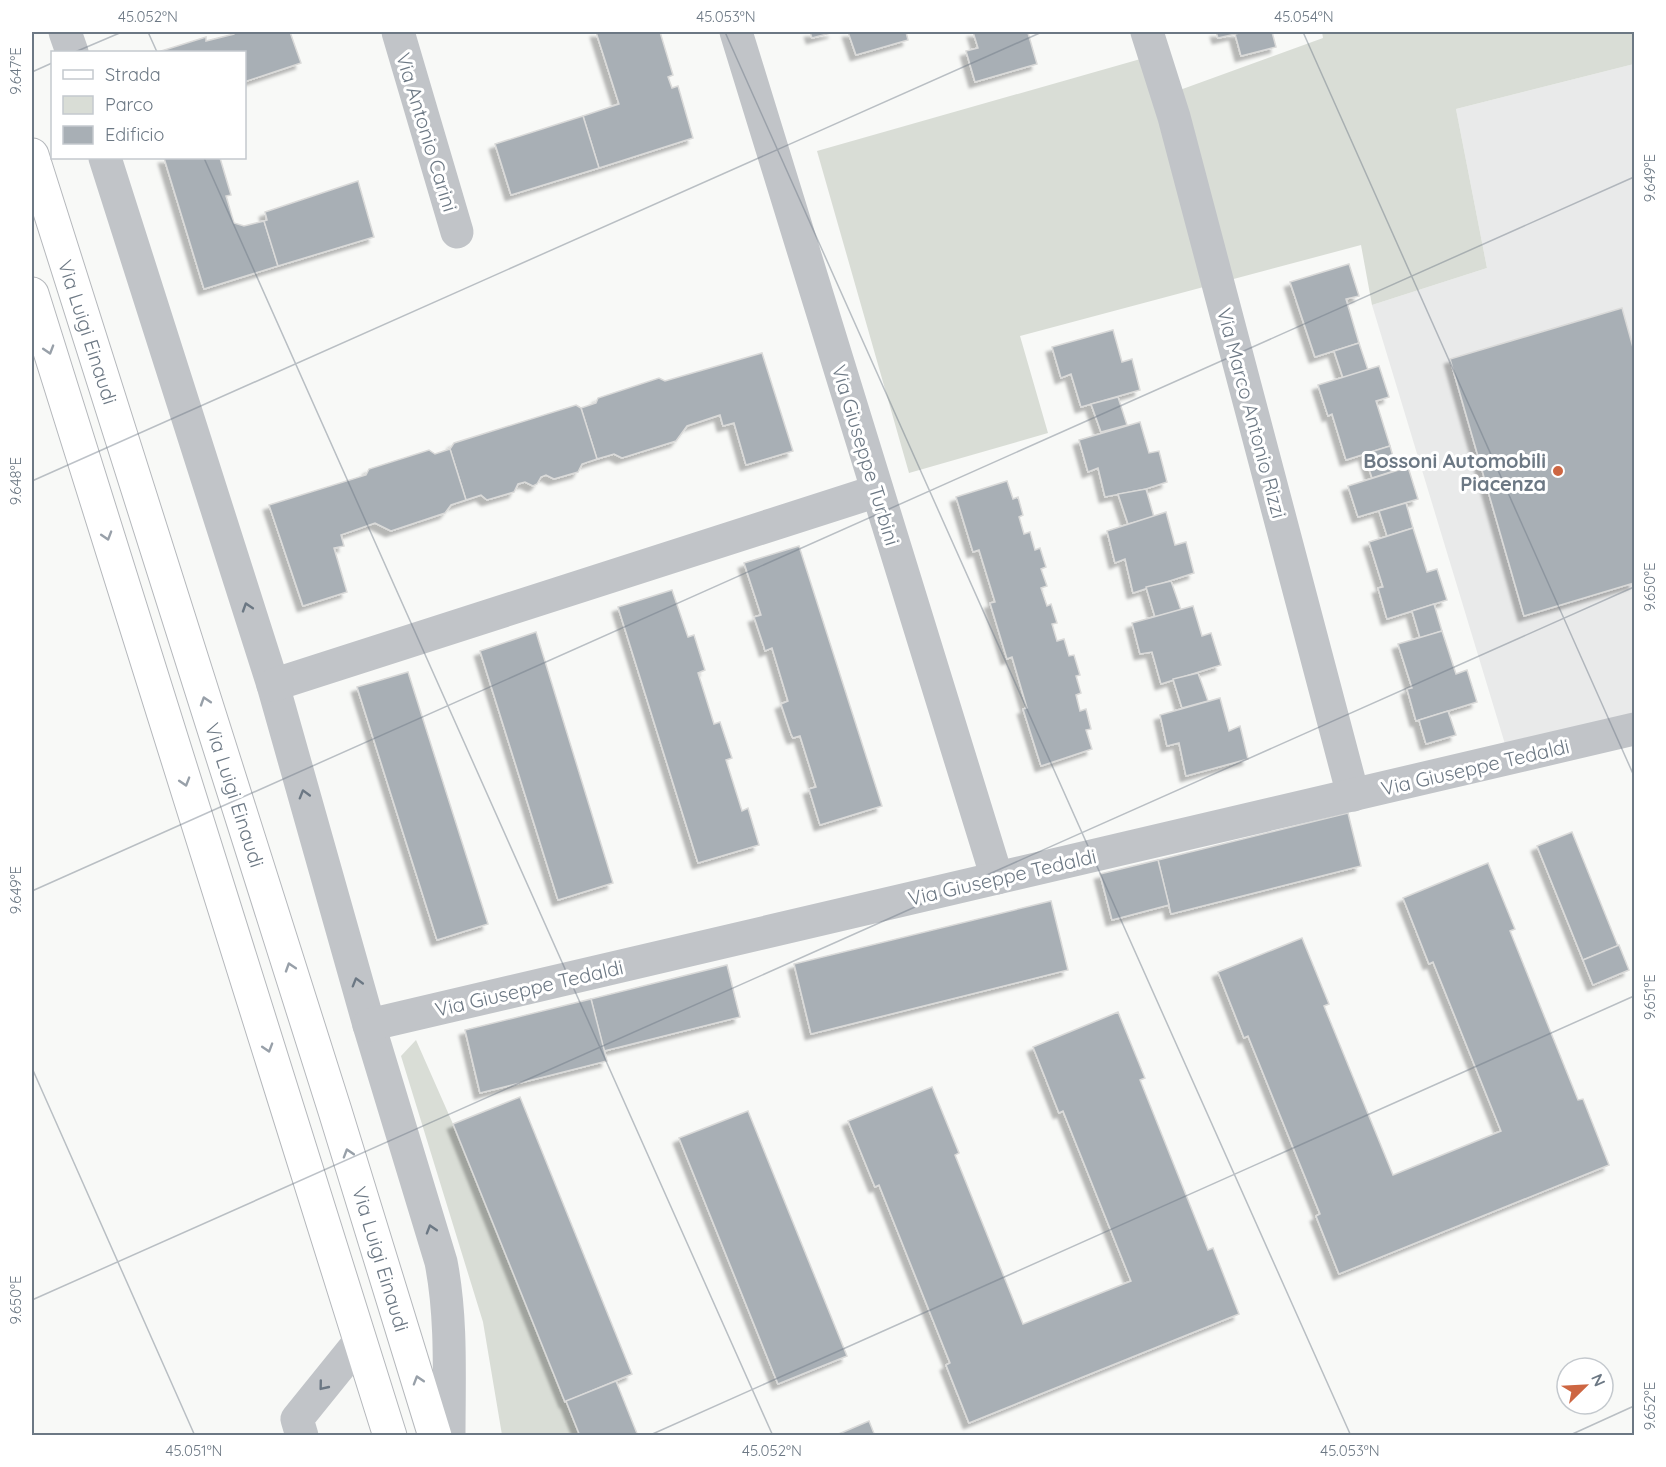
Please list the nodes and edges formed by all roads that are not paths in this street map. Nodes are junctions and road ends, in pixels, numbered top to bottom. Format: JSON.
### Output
{"nodes":[{"id":1,"x":65,"y":32,"type":"edge"},
{"id":2,"x":398,"y":32,"type":"edge"},
{"id":3,"x":736,"y":32,"type":"edge"},
{"id":4,"x":1147,"y":32,"type":"edge"},
{"id":5,"x":72,"y":51,"type":"edge"},
{"id":6,"x":32,"y":155,"type":"edge"},
{"id":7,"x":105,"y":159,"type":"edge"},
{"id":8,"x":457,"y":232,"type":"dead end"},
{"id":9,"x":32,"y":294,"type":"edge"},
{"id":10,"x":877,"y":491,"type":"junction"},
{"id":11,"x":273,"y":685,"type":"junction"},
{"id":12,"x":1635,"y":729,"type":"edge"},
{"id":13,"x":1353,"y":795,"type":"junction"},
{"id":14,"x":997,"y":878,"type":"junction"},
{"id":15,"x":369,"y":1025,"type":"junction"},
{"id":16,"x":360,"y":1341,"type":"junction"},
{"id":17,"x":302,"y":1436,"type":"edge"},
{"id":18,"x":390,"y":1436,"type":"edge"},
{"id":19,"x":435,"y":1436,"type":"edge"},
{"id":20,"x":449,"y":1436,"type":"edge"}],
"edges":[{"from":1,"to":5,"type":"street"},
{"from":2,"to":8,"type":"street","name":"Via Antonio Carini"},
{"from":3,"to":10,"type":"street","name":"Via Giuseppe Turbini"},
{"from":4,"to":13,"type":"street","name":"Via Marco Antonio Rizzi"},
{"from":19,"to":6,"type":"main road","name":"Via Luigi Einaudi","one_way":true},
{"from":11,"to":7,"type":"street","one_way":true},
{"from":9,"to":16,"type":"main road","one_way":true},
{"from":10,"to":11,"type":"street"},
{"from":10,"to":14,"type":"street","name":"Via Giuseppe Turbini"},
{"from":15,"to":11,"type":"street","one_way":true},
{"from":12,"to":13,"type":"street","name":"Via Giuseppe Tedaldi"},
{"from":13,"to":14,"type":"street","name":"Via Giuseppe Tedaldi"},
{"from":14,"to":15,"type":"street","name":"Via Giuseppe Tedaldi"},
{"from":20,"to":15,"type":"street","one_way":true},
{"from":16,"to":17,"type":"street","one_way":true},
{"from":16,"to":18,"type":"main road"}]}
